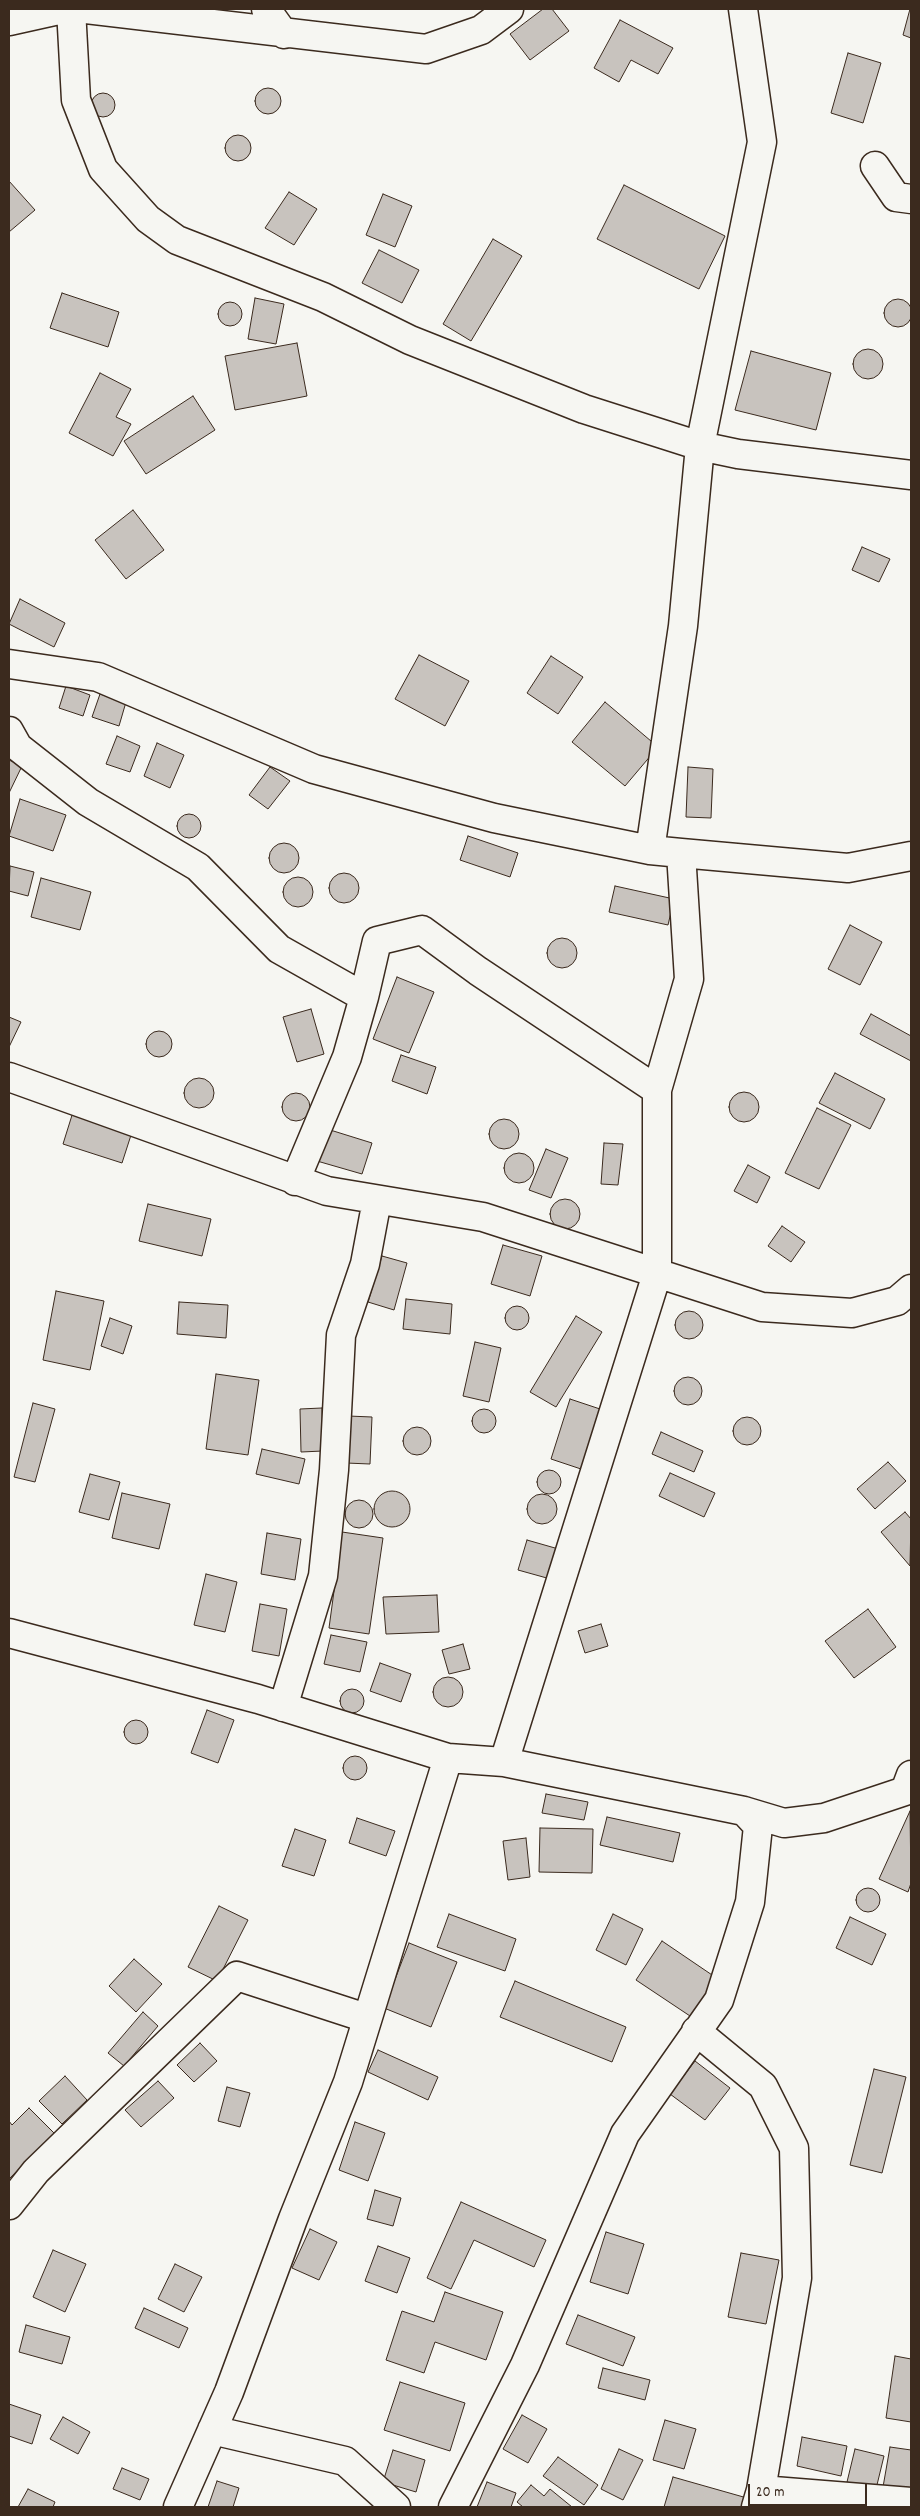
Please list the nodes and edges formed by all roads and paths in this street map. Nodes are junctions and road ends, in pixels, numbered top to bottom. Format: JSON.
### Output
{"nodes":[{"id":1,"x":63,"y":9,"type":"edge"},
{"id":2,"x":71,"y":9,"type":"edge"},
{"id":3,"x":86,"y":9,"type":"edge"},
{"id":4,"x":266,"y":9,"type":"edge"},
{"id":5,"x":509,"y":9,"type":"edge"},
{"id":6,"x":743,"y":9,"type":"edge"},
{"id":7,"x":9,"y":21,"type":"edge"},
{"id":8,"x":284,"y":34,"type":"junction"},
{"id":9,"x":875,"y":166,"type":"dead end"},
{"id":10,"x":911,"y":199,"type":"edge"},
{"id":11,"x":700,"y":446,"type":"junction"},
{"id":12,"x":911,"y":476,"type":"edge"},
{"id":13,"x":9,"y":664,"type":"edge"},
{"id":14,"x":9,"y":731,"type":"edge"},
{"id":15,"x":650,"y":850,"type":"junction"},
{"id":16,"x":681,"y":853,"type":"junction"},
{"id":17,"x":911,"y":856,"type":"edge"},
{"id":18,"x":364,"y":997,"type":"junction"},
{"id":19,"x":9,"y":1077,"type":"edge"},
{"id":20,"x":657,"y":1090,"type":"junction"},
{"id":21,"x":295,"y":1181,"type":"junction"},
{"id":22,"x":377,"y":1200,"type":"junction"},
{"id":23,"x":657,"y":1274,"type":"junction"},
{"id":24,"x":911,"y":1289,"type":"edge"},
{"id":25,"x":9,"y":1633,"type":"edge"},
{"id":26,"x":283,"y":1707,"type":"junction"},
{"id":27,"x":448,"y":1758,"type":"junction"},
{"id":28,"x":504,"y":1762,"type":"junction"},
{"id":29,"x":911,"y":1775,"type":"edge"},
{"id":30,"x":744,"y":1811,"type":"junction"},
{"id":31,"x":366,"y":2018,"type":"junction"},
{"id":32,"x":696,"y":2031,"type":"junction"},
{"id":33,"x":9,"y":2205,"type":"edge"},
{"id":34,"x":212,"y":2430,"type":"junction"},
{"id":35,"x":758,"y":2499,"type":"edge"},
{"id":36,"x":911,"y":2502,"type":"edge"},
{"id":37,"x":178,"y":2507,"type":"edge"},
{"id":38,"x":396,"y":2507,"type":"edge"},
{"id":39,"x":453,"y":2507,"type":"edge"}],
"edges":[{"from":1,"to":7,"type":"street"},
{"from":2,"to":11,"type":"street"},
{"from":3,"to":8,"type":"street"},
{"from":4,"to":8,"type":"street"},
{"from":5,"to":8,"type":"street"},
{"from":6,"to":11,"type":"street"},
{"from":9,"to":10,"type":"street"},
{"from":11,"to":12,"type":"street"},
{"from":11,"to":15,"type":"street"},
{"from":13,"to":15,"type":"street"},
{"from":14,"to":18,"type":"street"},
{"from":15,"to":16,"type":"street"},
{"from":16,"to":17,"type":"street"},
{"from":16,"to":20,"type":"street"},
{"from":18,"to":20,"type":"street"},
{"from":18,"to":21,"type":"street"},
{"from":19,"to":21,"type":"street"},
{"from":20,"to":23,"type":"street"},
{"from":21,"to":22,"type":"street"},
{"from":22,"to":23,"type":"street"},
{"from":22,"to":26,"type":"street"},
{"from":23,"to":24,"type":"street"},
{"from":23,"to":28,"type":"street"},
{"from":25,"to":26,"type":"street"},
{"from":26,"to":27,"type":"street"},
{"from":27,"to":28,"type":"street"},
{"from":27,"to":31,"type":"street"},
{"from":28,"to":30,"type":"street"},
{"from":29,"to":30,"type":"street"},
{"from":30,"to":32,"type":"street"},
{"from":31,"to":33,"type":"street"},
{"from":31,"to":34,"type":"street"},
{"from":32,"to":35,"type":"street"},
{"from":32,"to":39,"type":"street"},
{"from":34,"to":37,"type":"street"},
{"from":34,"to":38,"type":"street"},
{"from":35,"to":36,"type":"street"}]}
